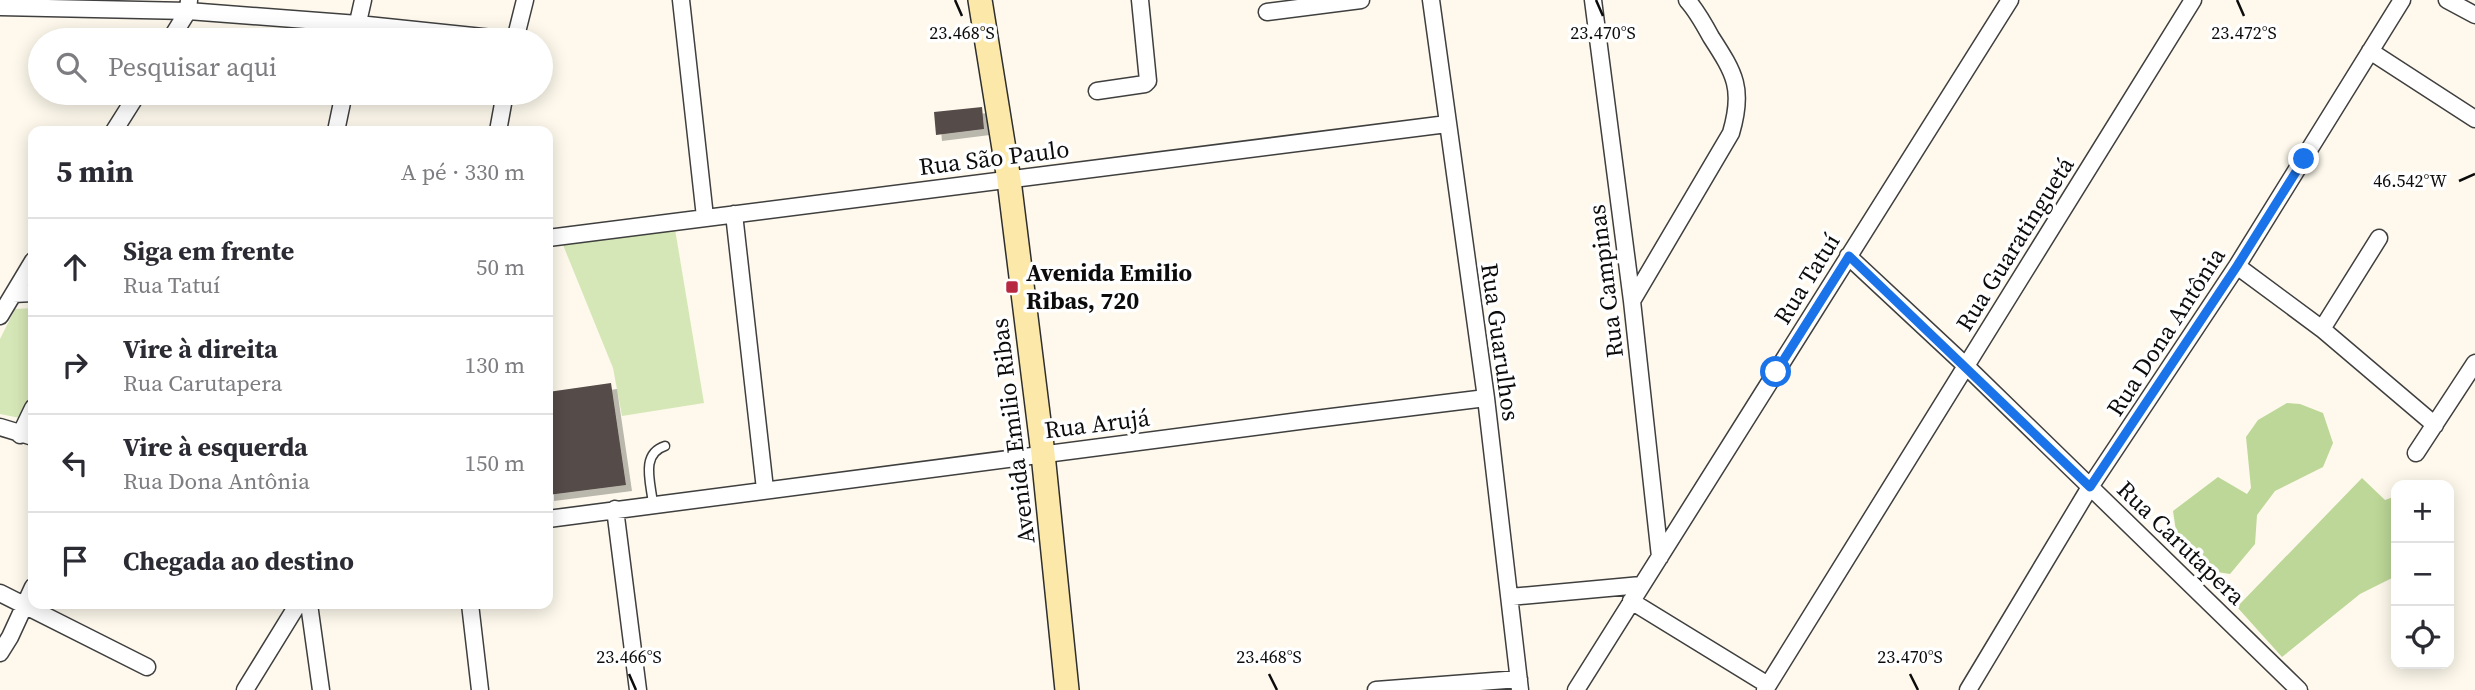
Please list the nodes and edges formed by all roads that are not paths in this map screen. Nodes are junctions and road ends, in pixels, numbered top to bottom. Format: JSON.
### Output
{"nodes":[{"id":1,"x":363,"y":0,"type":"edge"},
{"id":2,"x":525,"y":0,"type":"edge"},
{"id":3,"x":981,"y":0,"type":"edge"},
{"id":4,"x":1140,"y":0,"type":"edge"},
{"id":5,"x":1361,"y":0,"type":"edge"},
{"id":6,"x":1430,"y":0,"type":"edge"},
{"id":7,"x":1593,"y":0,"type":"edge"},
{"id":8,"x":2010,"y":0,"type":"edge"},
{"id":9,"x":2193,"y":0,"type":"edge"},
{"id":10,"x":2402,"y":0,"type":"edge"},
{"id":11,"x":2447,"y":0,"type":"edge"},
{"id":12,"x":1690,"y":1,"type":"edge"},
{"id":13,"x":684,"y":2,"type":"edge"},
{"id":14,"x":2,"y":6,"type":"edge"},
{"id":15,"x":188,"y":6,"type":"edge"},
{"id":16,"x":1267,"y":12,"type":"dead end"},
{"id":17,"x":2475,"y":15,"type":"edge"},
{"id":18,"x":176,"y":28,"type":"edge"},
{"id":19,"x":330,"y":28,"type":"edge"},
{"id":20,"x":357,"y":28,"type":"edge"},
{"id":21,"x":517,"y":28,"type":"edge"},
{"id":22,"x":2370,"y":51,"type":"junction"},
{"id":23,"x":1097,"y":91,"type":"dead end"},
{"id":24,"x":130,"y":105,"type":"edge"},
{"id":25,"x":341,"y":105,"type":"edge"},
{"id":26,"x":503,"y":105,"type":"edge"},
{"id":27,"x":2475,"y":119,"type":"edge"},
{"id":28,"x":1447,"y":124,"type":"junction"},
{"id":29,"x":117,"y":126,"type":"edge"},
{"id":30,"x":336,"y":126,"type":"edge"},
{"id":31,"x":499,"y":126,"type":"edge"},
{"id":32,"x":1009,"y":180,"type":"junction"},
{"id":33,"x":734,"y":214,"type":"junction"},
{"id":34,"x":705,"y":217,"type":"junction"},
{"id":35,"x":553,"y":237,"type":"edge"},
{"id":36,"x":2379,"y":238,"type":"dead end"},
{"id":37,"x":1849,"y":256,"type":"junction"},
{"id":38,"x":2237,"y":266,"type":"junction"},
{"id":39,"x":28,"y":269,"type":"edge"},
{"id":40,"x":28,"y":293,"type":"edge"},
{"id":41,"x":13,"y":294,"type":"junction"},
{"id":42,"x":1632,"y":301,"type":"junction"},
{"id":43,"x":0,"y":316,"type":"edge"},
{"id":44,"x":2322,"y":329,"type":"junction"},
{"id":45,"x":2475,"y":363,"type":"edge"},
{"id":46,"x":1966,"y":366,"type":"junction"},
{"id":47,"x":1486,"y":398,"type":"junction"},
{"id":48,"x":2435,"y":425,"type":"junction"},
{"id":49,"x":0,"y":427,"type":"edge"},
{"id":50,"x":27,"y":436,"type":"edge"},
{"id":51,"x":665,"y":446,"type":"dead end"},
{"id":52,"x":2416,"y":453,"type":"dead end"},
{"id":53,"x":1043,"y":454,"type":"junction"},
{"id":54,"x":2090,"y":487,"type":"junction"},
{"id":55,"x":765,"y":489,"type":"junction"},
{"id":56,"x":653,"y":504,"type":"junction"},
{"id":57,"x":615,"y":509,"type":"junction"},
{"id":58,"x":553,"y":518,"type":"edge"},
{"id":59,"x":1660,"y":557,"type":"junction"},
{"id":60,"x":1642,"y":585,"type":"junction"},
{"id":61,"x":0,"y":593,"type":"edge"},
{"id":62,"x":1510,"y":597,"type":"junction"},
{"id":63,"x":28,"y":599,"type":"edge"},
{"id":64,"x":1631,"y":601,"type":"junction"},
{"id":65,"x":25,"y":606,"type":"junction"},
{"id":66,"x":28,"y":607,"type":"edge"},
{"id":67,"x":31,"y":609,"type":"edge"},
{"id":68,"x":295,"y":609,"type":"edge"},
{"id":69,"x":310,"y":609,"type":"edge"},
{"id":70,"x":471,"y":609,"type":"edge"},
{"id":71,"x":0,"y":653,"type":"edge"},
{"id":72,"x":148,"y":667,"type":"dead end"},
{"id":73,"x":1520,"y":684,"type":"edge"},
{"id":74,"x":1766,"y":687,"type":"edge"},
{"id":75,"x":245,"y":690,"type":"edge"},
{"id":76,"x":321,"y":690,"type":"edge"},
{"id":77,"x":480,"y":690,"type":"edge"},
{"id":78,"x":638,"y":690,"type":"edge"},
{"id":79,"x":1067,"y":690,"type":"edge"},
{"id":80,"x":1376,"y":690,"type":"edge"},
{"id":81,"x":1576,"y":690,"type":"edge"},
{"id":82,"x":1968,"y":690,"type":"edge"},
{"id":83,"x":2300,"y":690,"type":"edge"}],
"edges":[{"from":1,"to":20,"type":"street"},
{"from":2,"to":21,"type":"street"},
{"from":3,"to":32,"type":"main road","name":"Avenida Emilio Ribas"},
{"from":4,"to":23,"type":"street"},
{"from":5,"to":16,"type":"street"},
{"from":6,"to":28,"type":"street","name":"Rua Guarulhos"},
{"from":7,"to":42,"type":"street","name":"Rua Campinas"},
{"from":8,"to":37,"type":"street","name":"Rua Tatuí"},
{"from":9,"to":46,"type":"street","name":"Rua Guaratinguetá"},
{"from":10,"to":22,"type":"street","name":"Rua Dona Antônia"},
{"from":11,"to":17,"type":"street"},
{"from":12,"to":42,"type":"street"},
{"from":13,"to":34,"type":"street"},
{"from":14,"to":15,"type":"street"},
{"from":15,"to":18,"type":"street"},
{"from":15,"to":19,"type":"street"},
{"from":22,"to":27,"type":"street"},
{"from":22,"to":38,"type":"street","name":"Rua Dona Antônia"},
{"from":24,"to":29,"type":"street"},
{"from":25,"to":30,"type":"street"},
{"from":26,"to":31,"type":"street"},
{"from":28,"to":32,"type":"street","name":"Rua São Paulo"},
{"from":28,"to":47,"type":"street","name":"Rua Guarulhos"},
{"from":32,"to":33,"type":"street","name":"Rua São Paulo"},
{"from":32,"to":53,"type":"main road","name":"Avenida Emilio Ribas"},
{"from":33,"to":34,"type":"street","name":"Rua São Paulo"},
{"from":33,"to":55,"type":"street"},
{"from":34,"to":35,"type":"street","name":"Rua São Paulo"},
{"from":36,"to":44,"type":"street"},
{"from":37,"to":46,"type":"street","name":"Rua Carutapera"},
{"from":37,"to":59,"type":"street","name":"Rua Tatuí"},
{"from":38,"to":44,"type":"street"},
{"from":38,"to":54,"type":"street","name":"Rua Dona Antônia"},
{"from":39,"to":41,"type":"street"},
{"from":40,"to":41,"type":"street"},
{"from":41,"to":43,"type":"street"},
{"from":42,"to":59,"type":"street","name":"Rua Campinas"},
{"from":44,"to":48,"type":"street"},
{"from":45,"to":48,"type":"street"},
{"from":46,"to":54,"type":"street","name":"Rua Carutapera"},
{"from":46,"to":74,"type":"street","name":"Rua Guaratinguetá"},
{"from":47,"to":53,"type":"street","name":"Rua Arujá"},
{"from":47,"to":62,"type":"street","name":"Rua Guarulhos"},
{"from":48,"to":52,"type":"street"},
{"from":49,"to":50,"type":"street"},
{"from":51,"to":56,"type":"lane"},
{"from":53,"to":55,"type":"street","name":"Rua Arujá"},
{"from":53,"to":79,"type":"main road","name":"Avenida Emilio Ribas"},
{"from":54,"to":82,"type":"street","name":"Rua Dona Antônia"},
{"from":54,"to":83,"type":"street","name":"Rua Carutapera"},
{"from":55,"to":56,"type":"street","name":"Rua Arujá"},
{"from":56,"to":57,"type":"street","name":"Rua Arujá"},
{"from":57,"to":58,"type":"street","name":"Rua Arujá"},
{"from":57,"to":78,"type":"street"},
{"from":59,"to":60,"type":"street","name":"Rua Tatuí"},
{"from":60,"to":62,"type":"street"},
{"from":60,"to":64,"type":"street","name":"Rua Tatuí"},
{"from":61,"to":65,"type":"street"},
{"from":62,"to":73,"type":"street","name":"Rua Guarulhos"},
{"from":63,"to":65,"type":"street"},
{"from":64,"to":74,"type":"street"},
{"from":64,"to":81,"type":"street","name":"Rua Tatuí"},
{"from":65,"to":66,"type":"street"},
{"from":65,"to":71,"type":"street"},
{"from":67,"to":72,"type":"street"},
{"from":68,"to":75,"type":"street"},
{"from":69,"to":76,"type":"street"},
{"from":70,"to":77,"type":"street"},
{"from":73,"to":80,"type":"street"}]}
